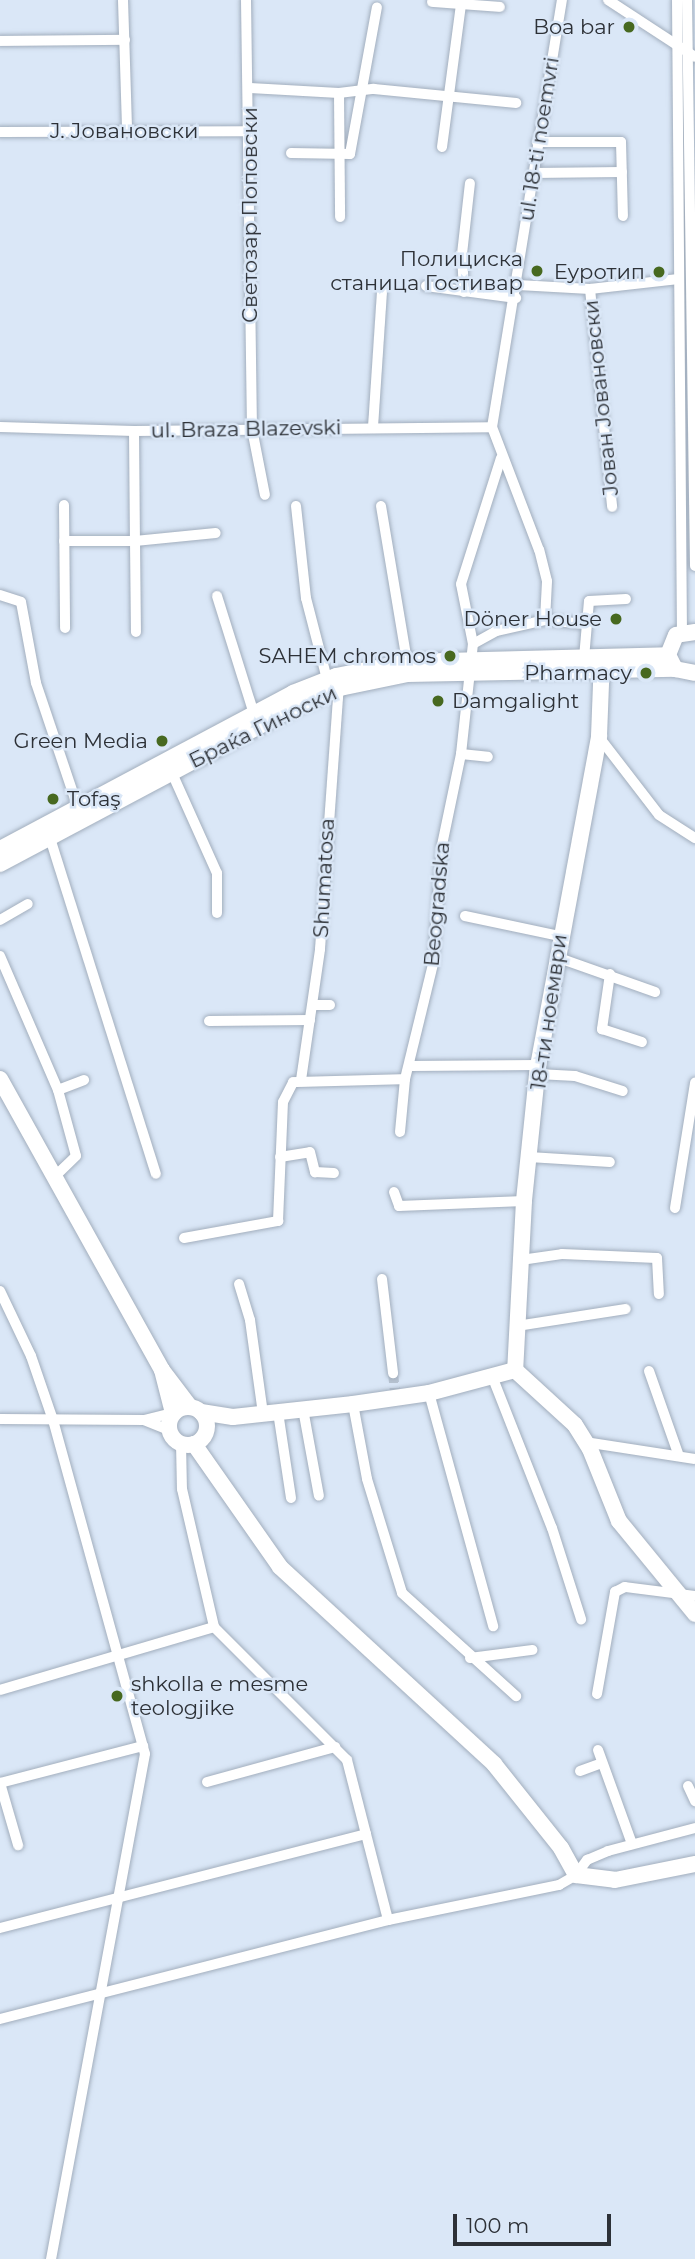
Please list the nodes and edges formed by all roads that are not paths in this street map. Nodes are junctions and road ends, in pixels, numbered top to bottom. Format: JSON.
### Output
{"nodes":[{"id":1,"x":124,"y":0,"type":"edge"},
{"id":2,"x":246,"y":0,"type":"edge"},
{"id":3,"x":562,"y":0,"type":"edge"},
{"id":4,"x":608,"y":0,"type":"edge"},
{"id":5,"x":677,"y":0,"type":"edge"},
{"id":6,"x":687,"y":0,"type":"edge"},
{"id":7,"x":432,"y":2,"type":"dead end"},
{"id":8,"x":461,"y":4,"type":"junction"},
{"id":9,"x":377,"y":7,"type":"dead end"},
{"id":10,"x":500,"y":7,"type":"dead end"},
{"id":11,"x":125,"y":40,"type":"junction"},
{"id":12,"x":0,"y":41,"type":"edge"},
{"id":13,"x":674,"y":42,"type":"junction"},
{"id":14,"x":690,"y":53,"type":"edge"},
{"id":15,"x":250,"y":89,"type":"junction"},
{"id":16,"x":364,"y":89,"type":"junction"},
{"id":17,"x":339,"y":93,"type":"junction"},
{"id":18,"x":449,"y":97,"type":"junction"},
{"id":19,"x":516,"y":103,"type":"dead end"},
{"id":20,"x":127,"y":130,"type":"junction"},
{"id":21,"x":248,"y":131,"type":"junction"},
{"id":22,"x":0,"y":132,"type":"edge"},
{"id":23,"x":537,"y":142,"type":"junction"},
{"id":24,"x":442,"y":147,"type":"dead end"},
{"id":25,"x":291,"y":153,"type":"dead end"},
{"id":26,"x":340,"y":153,"type":"junction"},
{"id":27,"x":622,"y":172,"type":"junction"},
{"id":28,"x":533,"y":173,"type":"junction"},
{"id":29,"x":470,"y":183,"type":"dead end"},
{"id":30,"x":692,"y":199,"type":"edge"},
{"id":31,"x":340,"y":216,"type":"dead end"},
{"id":32,"x":623,"y":216,"type":"dead end"},
{"id":33,"x":678,"y":279,"type":"junction"},
{"id":34,"x":518,"y":285,"type":"junction"},
{"id":35,"x":426,"y":286,"type":"dead end"},
{"id":36,"x":590,"y":289,"type":"junction"},
{"id":37,"x":382,"y":290,"type":"dead end"},
{"id":38,"x":464,"y":292,"type":"junction"},
{"id":39,"x":516,"y":298,"type":"junction"},
{"id":40,"x":0,"y":427,"type":"edge"},
{"id":41,"x":373,"y":427,"type":"junction"},
{"id":42,"x":492,"y":427,"type":"junction"},
{"id":43,"x":252,"y":429,"type":"junction"},
{"id":44,"x":134,"y":431,"type":"junction"},
{"id":45,"x":501,"y":457,"type":"junction"},
{"id":46,"x":694,"y":487,"type":"edge"},
{"id":47,"x":265,"y":495,"type":"dead end"},
{"id":48,"x":64,"y":505,"type":"dead end"},
{"id":49,"x":296,"y":506,"type":"dead end"},
{"id":50,"x":381,"y":506,"type":"dead end"},
{"id":51,"x":612,"y":508,"type":"dead end"},
{"id":52,"x":216,"y":533,"type":"dead end"},
{"id":53,"x":64,"y":541,"type":"junction"},
{"id":54,"x":135,"y":541,"type":"junction"},
{"id":55,"x":695,"y":566,"type":"edge"},
{"id":56,"x":0,"y":595,"type":"edge"},
{"id":57,"x":217,"y":596,"type":"dead end"},
{"id":58,"x":626,"y":599,"type":"dead end"},
{"id":59,"x":545,"y":620,"type":"junction"},
{"id":60,"x":586,"y":624,"type":"junction"},
{"id":61,"x":65,"y":628,"type":"dead end"},
{"id":62,"x":136,"y":632,"type":"dead end"},
{"id":63,"x":689,"y":632,"type":"edge"},
{"id":64,"x":473,"y":644,"type":"junction"},
{"id":65,"x":584,"y":658,"type":"junction"},
{"id":66,"x":407,"y":662,"type":"junction"},
{"id":67,"x":672,"y":662,"type":"junction"},
{"id":68,"x":602,"y":664,"type":"junction"},
{"id":69,"x":469,"y":668,"type":"junction"},
{"id":70,"x":695,"y":673,"type":"edge"},
{"id":71,"x":334,"y":681,"type":"junction"},
{"id":72,"x":254,"y":714,"type":"junction"},
{"id":73,"x":599,"y":737,"type":"junction"},
{"id":74,"x":461,"y":754,"type":"junction"},
{"id":75,"x":488,"y":757,"type":"dead end"},
{"id":76,"x":172,"y":773,"type":"junction"},
{"id":77,"x":78,"y":808,"type":"junction"},
{"id":78,"x":50,"y":838,"type":"junction"},
{"id":79,"x":695,"y":838,"type":"edge"},
{"id":80,"x":0,"y":849,"type":"edge"},
{"id":81,"x":0,"y":864,"type":"edge"},
{"id":82,"x":28,"y":904,"type":"dead end"},
{"id":83,"x":217,"y":913,"type":"dead end"},
{"id":84,"x":466,"y":916,"type":"dead end"},
{"id":85,"x":0,"y":920,"type":"edge"},
{"id":86,"x":559,"y":936,"type":"junction"},
{"id":87,"x":0,"y":956,"type":"edge"},
{"id":88,"x":559,"y":958,"type":"junction"},
{"id":89,"x":610,"y":974,"type":"junction"},
{"id":90,"x":654,"y":992,"type":"dead end"},
{"id":91,"x":313,"y":1005,"type":"junction"},
{"id":92,"x":330,"y":1005,"type":"dead end"},
{"id":93,"x":310,"y":1020,"type":"junction"},
{"id":94,"x":209,"y":1021,"type":"dead end"},
{"id":95,"x":642,"y":1042,"type":"dead end"},
{"id":96,"x":410,"y":1066,"type":"junction"},
{"id":97,"x":538,"y":1069,"type":"junction"},
{"id":98,"x":0,"y":1079,"type":"edge"},
{"id":99,"x":405,"y":1079,"type":"junction"},
{"id":100,"x":84,"y":1080,"type":"dead end"},
{"id":101,"x":301,"y":1080,"type":"junction"},
{"id":102,"x":695,"y":1083,"type":"edge"},
{"id":103,"x":58,"y":1090,"type":"junction"},
{"id":104,"x":623,"y":1091,"type":"dead end"},
{"id":105,"x":691,"y":1121,"type":"edge"},
{"id":106,"x":400,"y":1132,"type":"dead end"},
{"id":107,"x":280,"y":1157,"type":"junction"},
{"id":108,"x":529,"y":1157,"type":"junction"},
{"id":109,"x":610,"y":1162,"type":"dead end"},
{"id":110,"x":334,"y":1173,"type":"dead end"},
{"id":111,"x":156,"y":1174,"type":"dead end"},
{"id":112,"x":55,"y":1176,"type":"junction"},
{"id":113,"x":394,"y":1192,"type":"dead end"},
{"id":114,"x":524,"y":1200,"type":"junction"},
{"id":115,"x":675,"y":1208,"type":"dead end"},
{"id":116,"x":184,"y":1238,"type":"dead end"},
{"id":117,"x":521,"y":1260,"type":"junction"},
{"id":118,"x":382,"y":1279,"type":"dead end"},
{"id":119,"x":239,"y":1284,"type":"dead end"},
{"id":120,"x":0,"y":1291,"type":"edge"},
{"id":121,"x":659,"y":1294,"type":"dead end"},
{"id":122,"x":625,"y":1309,"type":"dead end"},
{"id":123,"x":517,"y":1326,"type":"junction"},
{"id":124,"x":162,"y":1370,"type":"junction"},
{"id":125,"x":515,"y":1370,"type":"junction"},
{"id":126,"x":649,"y":1371,"type":"dead end"},
{"id":127,"x":393,"y":1373,"type":"tunnel mouth"},
{"id":128,"x":492,"y":1376,"type":"junction"},
{"id":129,"x":429,"y":1393,"type":"junction"},
{"id":130,"x":353,"y":1404,"type":"junction"},
{"id":131,"x":195,"y":1409,"type":"junction"},
{"id":132,"x":303,"y":1409,"type":"junction"},
{"id":133,"x":173,"y":1413,"type":"junction"},
{"id":134,"x":270,"y":1413,"type":"junction"},
{"id":135,"x":233,"y":1417,"type":"junction"},
{"id":136,"x":0,"y":1419,"type":"edge"},
{"id":137,"x":53,"y":1420,"type":"junction"},
{"id":138,"x":144,"y":1420,"type":"junction"},
{"id":139,"x":169,"y":1430,"type":"junction"},
{"id":140,"x":196,"y":1438,"type":"junction"},
{"id":141,"x":585,"y":1442,"type":"junction"},
{"id":142,"x":679,"y":1455,"type":"junction"},
{"id":143,"x":695,"y":1459,"type":"edge"},
{"id":144,"x":318,"y":1496,"type":"dead end"},
{"id":145,"x":291,"y":1498,"type":"dead end"},
{"id":146,"x":676,"y":1592,"type":"junction"},
{"id":147,"x":695,"y":1596,"type":"edge"},
{"id":148,"x":695,"y":1615,"type":"edge"},
{"id":149,"x":581,"y":1619,"type":"dead end"},
{"id":150,"x":493,"y":1626,"type":"dead end"},
{"id":151,"x":214,"y":1627,"type":"junction"},
{"id":152,"x":532,"y":1650,"type":"dead end"},
{"id":153,"x":116,"y":1657,"type":"junction"},
{"id":154,"x":470,"y":1658,"type":"junction"},
{"id":155,"x":0,"y":1690,"type":"edge"},
{"id":156,"x":597,"y":1694,"type":"dead end"},
{"id":157,"x":516,"y":1696,"type":"dead end"},
{"id":158,"x":143,"y":1746,"type":"junction"},
{"id":159,"x":335,"y":1747,"type":"junction"},
{"id":160,"x":598,"y":1750,"type":"dead end"},
{"id":161,"x":602,"y":1763,"type":"junction"},
{"id":162,"x":580,"y":1771,"type":"dead end"},
{"id":163,"x":207,"y":1782,"type":"dead end"},
{"id":164,"x":0,"y":1783,"type":"edge"},
{"id":165,"x":688,"y":1786,"type":"dead end"},
{"id":166,"x":695,"y":1801,"type":"edge"},
{"id":167,"x":695,"y":1828,"type":"edge"},
{"id":168,"x":366,"y":1834,"type":"junction"},
{"id":169,"x":632,"y":1844,"type":"junction"},
{"id":170,"x":18,"y":1845,"type":"dead end"},
{"id":171,"x":695,"y":1864,"type":"edge"},
{"id":172,"x":576,"y":1875,"type":"junction"},
{"id":173,"x":120,"y":1898,"type":"junction"},
{"id":174,"x":388,"y":1920,"type":"junction"},
{"id":175,"x":0,"y":1927,"type":"edge"},
{"id":176,"x":99,"y":1993,"type":"junction"},
{"id":177,"x":0,"y":2020,"type":"edge"},
{"id":178,"x":51,"y":2259,"type":"edge"}],
"edges":[{"from":1,"to":11,"type":"street"},
{"from":2,"to":15,"type":"street","name":"Светозар Поповски"},
{"from":3,"to":23,"type":"street","name":"ul. 18-ti noemvri"},
{"from":4,"to":13,"type":"street"},
{"from":5,"to":13,"type":"street"},
{"from":6,"to":14,"type":"street"},
{"from":7,"to":8,"type":"street"},
{"from":8,"to":10,"type":"street"},
{"from":8,"to":18,"type":"street"},
{"from":9,"to":16,"type":"street"},
{"from":11,"to":12,"type":"street"},
{"from":11,"to":20,"type":"street"},
{"from":13,"to":14,"type":"street"},
{"from":13,"to":33,"type":"street"},
{"from":14,"to":30,"type":"street"},
{"from":15,"to":17,"type":"street"},
{"from":15,"to":21,"type":"street","name":"Светозар Поповски"},
{"from":16,"to":17,"type":"street"},
{"from":16,"to":18,"type":"street"},
{"from":16,"to":26,"type":"street"},
{"from":17,"to":26,"type":"street"},
{"from":18,"to":19,"type":"street"},
{"from":18,"to":24,"type":"street"},
{"from":20,"to":21,"type":"street","name":"Ј. Јовановски"},
{"from":20,"to":22,"type":"street","name":"Ј. Јовановски"},
{"from":21,"to":43,"type":"street","name":"Светозар Поповски"},
{"from":23,"to":27,"type":"street"},
{"from":23,"to":28,"type":"street","name":"ul. 18-ti noemvri"},
{"from":25,"to":26,"type":"street"},
{"from":26,"to":31,"type":"street"},
{"from":27,"to":28,"type":"street"},
{"from":27,"to":32,"type":"street"},
{"from":28,"to":34,"type":"street","name":"ul. 18-ti noemvri"},
{"from":29,"to":38,"type":"street"},
{"from":30,"to":46,"type":"street"},
{"from":33,"to":36,"type":"street"},
{"from":33,"to":63,"type":"street"},
{"from":34,"to":36,"type":"street"},
{"from":34,"to":39,"type":"street","name":"ul. 18-ti noemvri"},
{"from":35,"to":38,"type":"street"},
{"from":36,"to":51,"type":"street","name":"Јован Јовановски"},
{"from":37,"to":41,"type":"street"},
{"from":38,"to":39,"type":"street"},
{"from":39,"to":42,"type":"street","name":"ul. 18-ti noemvri"},
{"from":40,"to":44,"type":"street","name":"ul. Braza Blazevski"},
{"from":41,"to":42,"type":"street","name":"ul. Braza Blazevski"},
{"from":41,"to":43,"type":"street","name":"ul. Braza Blazevski"},
{"from":42,"to":45,"type":"street","name":"ul. 18-ti noemvri"},
{"from":43,"to":44,"type":"street","name":"ul. Braza Blazevski"},
{"from":43,"to":47,"type":"street","name":"Светозар Поповски"},
{"from":44,"to":54,"type":"street"},
{"from":45,"to":59,"type":"street","name":"ul. 18-ti noemvri"},
{"from":45,"to":64,"type":"street"},
{"from":46,"to":55,"type":"street"},
{"from":48,"to":53,"type":"street"},
{"from":49,"to":71,"type":"street","name":"Shumatosa"},
{"from":50,"to":66,"type":"street"},
{"from":52,"to":54,"type":"street"},
{"from":53,"to":54,"type":"street"},
{"from":53,"to":61,"type":"street"},
{"from":54,"to":62,"type":"street"},
{"from":56,"to":77,"type":"street"},
{"from":57,"to":72,"type":"street"},
{"from":58,"to":60,"type":"street"},
{"from":59,"to":60,"type":"street"},
{"from":59,"to":64,"type":"street"},
{"from":60,"to":65,"type":"street"},
{"from":63,"to":67,"type":"street"},
{"from":64,"to":69,"type":"street"},
{"from":65,"to":68,"type":"street","name":"Браќа Гиноски"},
{"from":65,"to":69,"type":"street","name":"Браќа Гиноски"},
{"from":66,"to":69,"type":"street","name":"Браќа Гиноски"},
{"from":66,"to":71,"type":"street","name":"Браќа Гиноски"},
{"from":67,"to":68,"type":"street","name":"Браќа Гиноски"},
{"from":67,"to":70,"type":"street","name":"Браќа Гиноски"},
{"from":68,"to":69,"type":"street","name":"Браќа Гиноски"},
{"from":68,"to":73,"type":"street","name":"18-ти ноември"},
{"from":69,"to":71,"type":"street","name":"Браќа Гиноски"},
{"from":69,"to":74,"type":"street","name":"Beogradska"},
{"from":71,"to":72,"type":"street","name":"Браќа Гиноски"},
{"from":71,"to":76,"type":"street","name":"Браќа Гиноски"},
{"from":71,"to":91,"type":"street","name":"Shumatosa"},
{"from":72,"to":77,"type":"street","name":"Браќа Гиноски"},
{"from":73,"to":79,"type":"street"},
{"from":73,"to":86,"type":"street","name":"18-ти ноември"},
{"from":74,"to":75,"type":"street"},
{"from":74,"to":96,"type":"street","name":"Beogradska"},
{"from":76,"to":78,"type":"street","name":"Браќа Гиноски"},
{"from":76,"to":83,"type":"street"},
{"from":77,"to":80,"type":"street","name":"Браќа Гиноски"},
{"from":78,"to":81,"type":"street","name":"Браќа Гиноски"},
{"from":78,"to":111,"type":"street"},
{"from":82,"to":85,"type":"street"},
{"from":84,"to":86,"type":"street"},
{"from":86,"to":88,"type":"street","name":"18-ти ноември"},
{"from":87,"to":103,"type":"street"},
{"from":88,"to":89,"type":"street"},
{"from":88,"to":97,"type":"street","name":"18-ти ноември"},
{"from":89,"to":90,"type":"street"},
{"from":89,"to":95,"type":"street"},
{"from":91,"to":92,"type":"street"},
{"from":91,"to":93,"type":"street","name":"Shumatosa"},
{"from":93,"to":94,"type":"street"},
{"from":93,"to":101,"type":"street","name":"Shumatosa"},
{"from":96,"to":97,"type":"street"},
{"from":96,"to":99,"type":"street","name":"Beogradska"},
{"from":97,"to":104,"type":"street"},
{"from":97,"to":108,"type":"street","name":"18-ти ноември"},
{"from":98,"to":112,"type":"street"},
{"from":99,"to":101,"type":"street"},
{"from":99,"to":106,"type":"street","name":"Beogradska"},
{"from":100,"to":103,"type":"street"},
{"from":101,"to":107,"type":"street"},
{"from":102,"to":105,"type":"street"},
{"from":103,"to":112,"type":"street"},
{"from":105,"to":115,"type":"street"},
{"from":107,"to":110,"type":"street"},
{"from":107,"to":116,"type":"street"},
{"from":108,"to":109,"type":"street"},
{"from":108,"to":114,"type":"street","name":"18-ти ноември"},
{"from":112,"to":124,"type":"street"},
{"from":113,"to":114,"type":"street"},
{"from":114,"to":117,"type":"street","name":"18-ти ноември"},
{"from":117,"to":121,"type":"street"},
{"from":117,"to":123,"type":"street","name":"18-ти ноември"},
{"from":118,"to":127,"type":"street"},
{"from":119,"to":134,"type":"street"},
{"from":120,"to":137,"type":"street"},
{"from":122,"to":123,"type":"street"},
{"from":123,"to":125,"type":"street","name":"18-ти ноември"},
{"from":124,"to":131,"type":"street"},
{"from":124,"to":133,"type":"street"},
{"from":125,"to":128,"type":"street"},
{"from":125,"to":141,"type":"street"},
{"from":126,"to":142,"type":"street"},
{"from":128,"to":129,"type":"street"},
{"from":128,"to":149,"type":"street"},
{"from":129,"to":130,"type":"street"},
{"from":129,"to":150,"type":"street"},
{"from":130,"to":132,"type":"street"},
{"from":130,"to":154,"type":"street"},
{"from":131,"to":133,"type":"street"},
{"from":131,"to":135,"type":"street"},
{"from":131,"to":140,"type":"street"},
{"from":132,"to":134,"type":"street"},
{"from":132,"to":144,"type":"street"},
{"from":133,"to":138,"type":"street"},
{"from":133,"to":139,"type":"street"},
{"from":134,"to":135,"type":"street"},
{"from":134,"to":145,"type":"street"},
{"from":135,"to":140,"type":"street"},
{"from":136,"to":137,"type":"street"},
{"from":137,"to":138,"type":"street"},
{"from":137,"to":153,"type":"street"},
{"from":138,"to":139,"type":"street"},
{"from":139,"to":140,"type":"street"},
{"from":140,"to":151,"type":"street"},
{"from":140,"to":172,"type":"street"},
{"from":141,"to":142,"type":"street"},
{"from":141,"to":146,"type":"street"},
{"from":142,"to":143,"type":"street"},
{"from":146,"to":147,"type":"street"},
{"from":146,"to":148,"type":"street"},
{"from":146,"to":156,"type":"street"},
{"from":151,"to":153,"type":"street"},
{"from":151,"to":159,"type":"street"},
{"from":152,"to":154,"type":"street"},
{"from":153,"to":155,"type":"street"},
{"from":153,"to":158,"type":"street"},
{"from":154,"to":157,"type":"street"},
{"from":158,"to":164,"type":"street"},
{"from":158,"to":173,"type":"street"},
{"from":159,"to":163,"type":"street"},
{"from":159,"to":168,"type":"street"},
{"from":160,"to":161,"type":"street"},
{"from":161,"to":162,"type":"street"},
{"from":161,"to":169,"type":"street"},
{"from":164,"to":170,"type":"street"},
{"from":165,"to":166,"type":"street"},
{"from":167,"to":169,"type":"street"},
{"from":168,"to":173,"type":"street"},
{"from":168,"to":174,"type":"street"},
{"from":169,"to":172,"type":"street"},
{"from":171,"to":172,"type":"street"},
{"from":172,"to":174,"type":"street"},
{"from":173,"to":175,"type":"street"},
{"from":173,"to":176,"type":"street"},
{"from":174,"to":176,"type":"street"},
{"from":176,"to":177,"type":"street"},
{"from":176,"to":178,"type":"street"}]}
